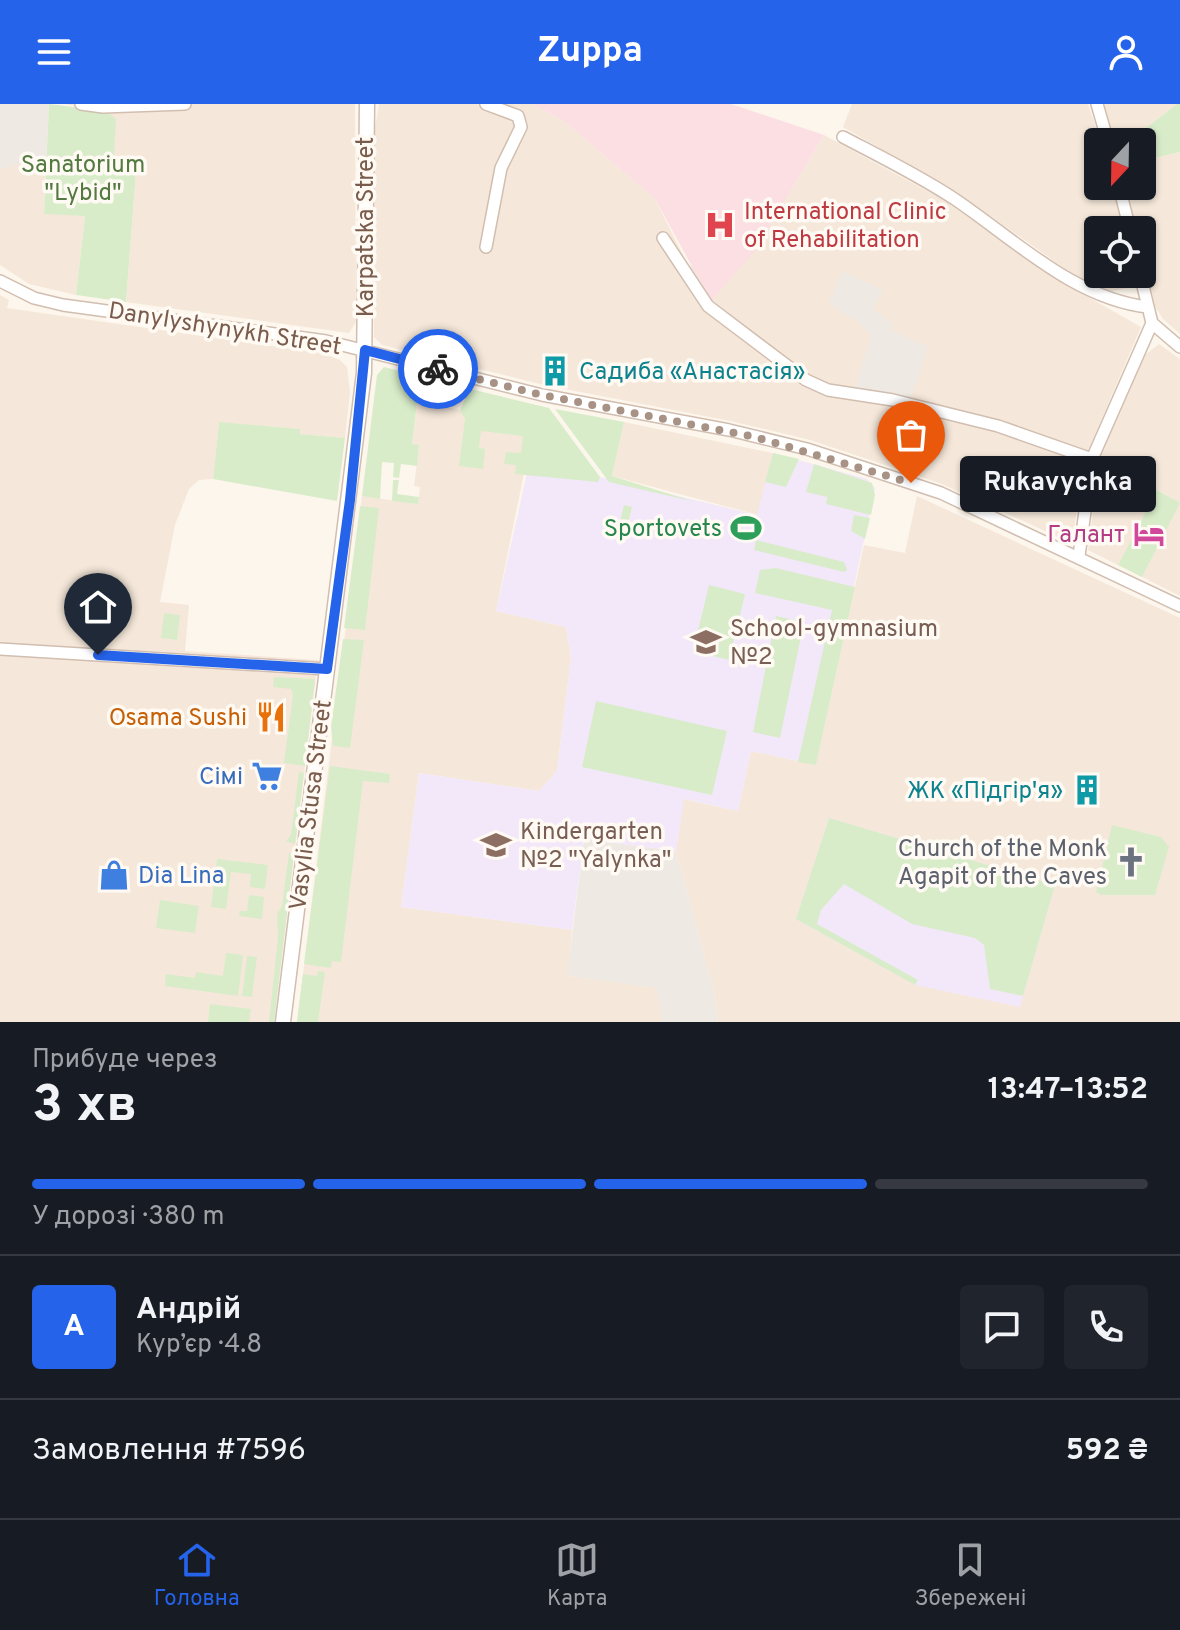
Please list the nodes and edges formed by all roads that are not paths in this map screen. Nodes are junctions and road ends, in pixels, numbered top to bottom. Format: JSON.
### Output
{"nodes":[{"id":1,"x":81,"y":104,"type":"edge"},
{"id":2,"x":185,"y":104,"type":"edge"},
{"id":3,"x":367,"y":104,"type":"edge"},
{"id":4,"x":486,"y":104,"type":"edge"},
{"id":5,"x":1097,"y":104,"type":"edge"},
{"id":6,"x":1104,"y":128,"type":"edge"},
{"id":7,"x":843,"y":137,"type":"dead end"},
{"id":8,"x":663,"y":238,"type":"dead end"},
{"id":9,"x":486,"y":247,"type":"dead end"},
{"id":10,"x":0,"y":281,"type":"edge"},
{"id":11,"x":1143,"y":288,"type":"edge"},
{"id":12,"x":1148,"y":307,"type":"junction"},
{"id":13,"x":1152,"y":323,"type":"junction"},
{"id":14,"x":1180,"y":347,"type":"edge"},
{"id":15,"x":365,"y":350,"type":"junction"},
{"id":16,"x":1092,"y":459,"type":"junction"},
{"id":17,"x":1079,"y":556,"type":"junction"},
{"id":18,"x":1180,"y":606,"type":"edge"},
{"id":19,"x":0,"y":649,"type":"edge"},
{"id":20,"x":327,"y":669,"type":"junction"},
{"id":21,"x":283,"y":1022,"type":"edge"}],
"edges":[{"from":1,"to":2,"type":"street"},
{"from":3,"to":15,"type":"street","name":"Karpatska Street"},
{"from":4,"to":9,"type":"street"},
{"from":5,"to":6,"type":"street"},
{"from":7,"to":12,"type":"street"},
{"from":8,"to":16,"type":"street"},
{"from":10,"to":15,"type":"street","name":"Danylyshynykh Street"},
{"from":11,"to":12,"type":"street"},
{"from":12,"to":13,"type":"street"},
{"from":13,"to":14,"type":"street"},
{"from":13,"to":16,"type":"street"},
{"from":15,"to":17,"type":"street","name":"Danylyshynykh Street"},
{"from":15,"to":20,"type":"street","name":"Vasylia Stusa Street"},
{"from":16,"to":17,"type":"street"},
{"from":17,"to":18,"type":"street","name":"Danylyshynykh Street"},
{"from":19,"to":20,"type":"street"},
{"from":20,"to":21,"type":"street","name":"Vasylia Stusa Street"}]}
